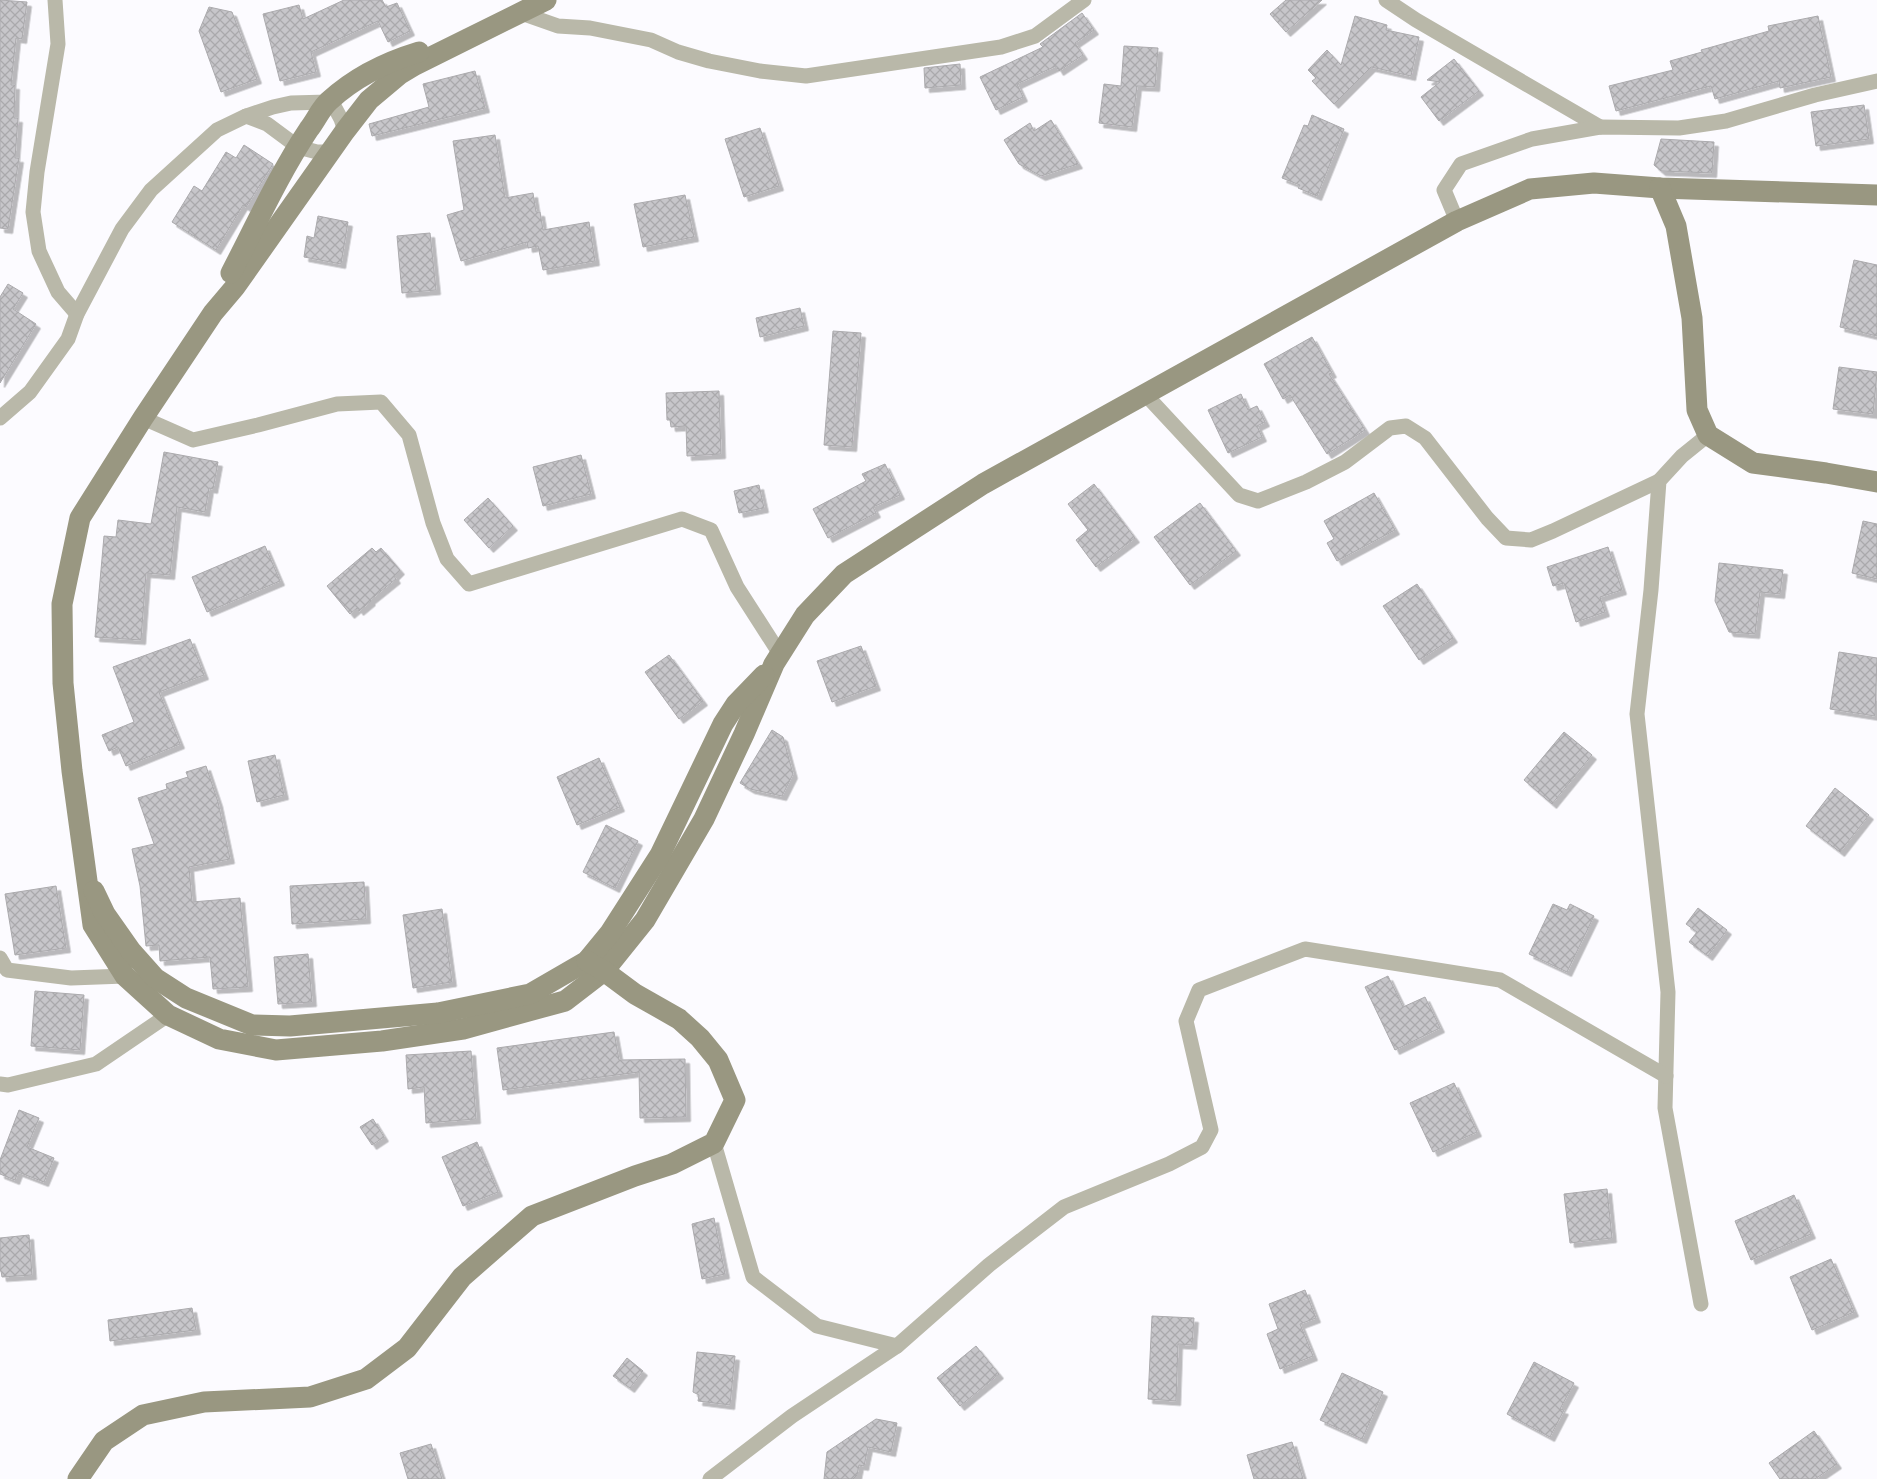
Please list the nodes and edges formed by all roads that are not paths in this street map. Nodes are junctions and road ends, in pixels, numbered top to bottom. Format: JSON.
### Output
{"nodes":[{"id":1,"x":55,"y":0,"type":"edge"},
{"id":2,"x":546,"y":0,"type":"edge"},
{"id":3,"x":1084,"y":0,"type":"edge"},
{"id":4,"x":1386,"y":0,"type":"edge"},
{"id":5,"x":522,"y":13,"type":"junction"},
{"id":6,"x":470,"y":37,"type":"junction"},
{"id":7,"x":1877,"y":81,"type":"edge"},
{"id":8,"x":328,"y":102,"type":"junction"},
{"id":9,"x":246,"y":116,"type":"junction"},
{"id":10,"x":1600,"y":127,"type":"junction"},
{"id":11,"x":345,"y":131,"type":"junction"},
{"id":12,"x":298,"y":146,"type":"junction"},
{"id":13,"x":330,"y":152,"type":"junction"},
{"id":14,"x":1660,"y":188,"type":"junction"},
{"id":15,"x":1877,"y":195,"type":"edge"},
{"id":16,"x":1457,"y":221,"type":"junction"},
{"id":17,"x":213,"y":313,"type":"junction"},
{"id":18,"x":77,"y":314,"type":"junction"},
{"id":19,"x":1145,"y":394,"type":"junction"},
{"id":20,"x":0,"y":418,"type":"edge"},
{"id":21,"x":143,"y":418,"type":"junction"},
{"id":22,"x":1708,"y":435,"type":"junction"},
{"id":23,"x":1659,"y":480,"type":"junction"},
{"id":24,"x":1877,"y":482,"type":"edge"},
{"id":25,"x":777,"y":659,"type":"junction"},
{"id":26,"x":85,"y":873,"type":"junction"},
{"id":27,"x":0,"y":958,"type":"edge"},
{"id":28,"x":596,"y":966,"type":"junction"},
{"id":29,"x":125,"y":976,"type":"junction"},
{"id":30,"x":168,"y":1015,"type":"junction"},
{"id":31,"x":1666,"y":1076,"type":"junction"},
{"id":32,"x":0,"y":1084,"type":"edge"},
{"id":33,"x":714,"y":1143,"type":"junction"},
{"id":34,"x":1701,"y":1304,"type":"dead end"},
{"id":35,"x":897,"y":1346,"type":"junction"},
{"id":36,"x":78,"y":1479,"type":"edge"},
{"id":37,"x":710,"y":1479,"type":"edge"}],
"edges":[{"from":1,"to":18,"type":"street"},
{"from":2,"to":5,"type":"main road"},
{"from":3,"to":5,"type":"street"},
{"from":4,"to":10,"type":"street"},
{"from":5,"to":6,"type":"main road"},
{"from":6,"to":8,"type":"main road"},
{"from":6,"to":11,"type":"main road"},
{"from":7,"to":10,"type":"street"},
{"from":8,"to":9,"type":"street"},
{"from":8,"to":11,"type":"street"},
{"from":8,"to":12,"type":"main road"},
{"from":9,"to":12,"type":"street"},
{"from":9,"to":18,"type":"street"},
{"from":10,"to":16,"type":"street"},
{"from":11,"to":13,"type":"main road"},
{"from":12,"to":13,"type":"street"},
{"from":12,"to":17,"type":"main road"},
{"from":13,"to":17,"type":"main road"},
{"from":14,"to":15,"type":"main road"},
{"from":14,"to":16,"type":"main road"},
{"from":14,"to":22,"type":"main road"},
{"from":16,"to":19,"type":"main road"},
{"from":17,"to":21,"type":"main road"},
{"from":18,"to":20,"type":"street"},
{"from":19,"to":23,"type":"street"},
{"from":19,"to":25,"type":"main road"},
{"from":21,"to":25,"type":"street"},
{"from":21,"to":26,"type":"main road"},
{"from":22,"to":23,"type":"street"},
{"from":22,"to":24,"type":"main road"},
{"from":23,"to":31,"type":"street"},
{"from":25,"to":28,"type":"main road"},
{"from":26,"to":28,"type":"main road"},
{"from":26,"to":29,"type":"main road"},
{"from":27,"to":29,"type":"street"},
{"from":28,"to":30,"type":"main road"},
{"from":28,"to":33,"type":"main road"},
{"from":29,"to":30,"type":"main road"},
{"from":30,"to":32,"type":"street"},
{"from":31,"to":34,"type":"street"},
{"from":31,"to":35,"type":"street"},
{"from":33,"to":35,"type":"street"},
{"from":33,"to":36,"type":"main road"},
{"from":35,"to":37,"type":"street"}]}
